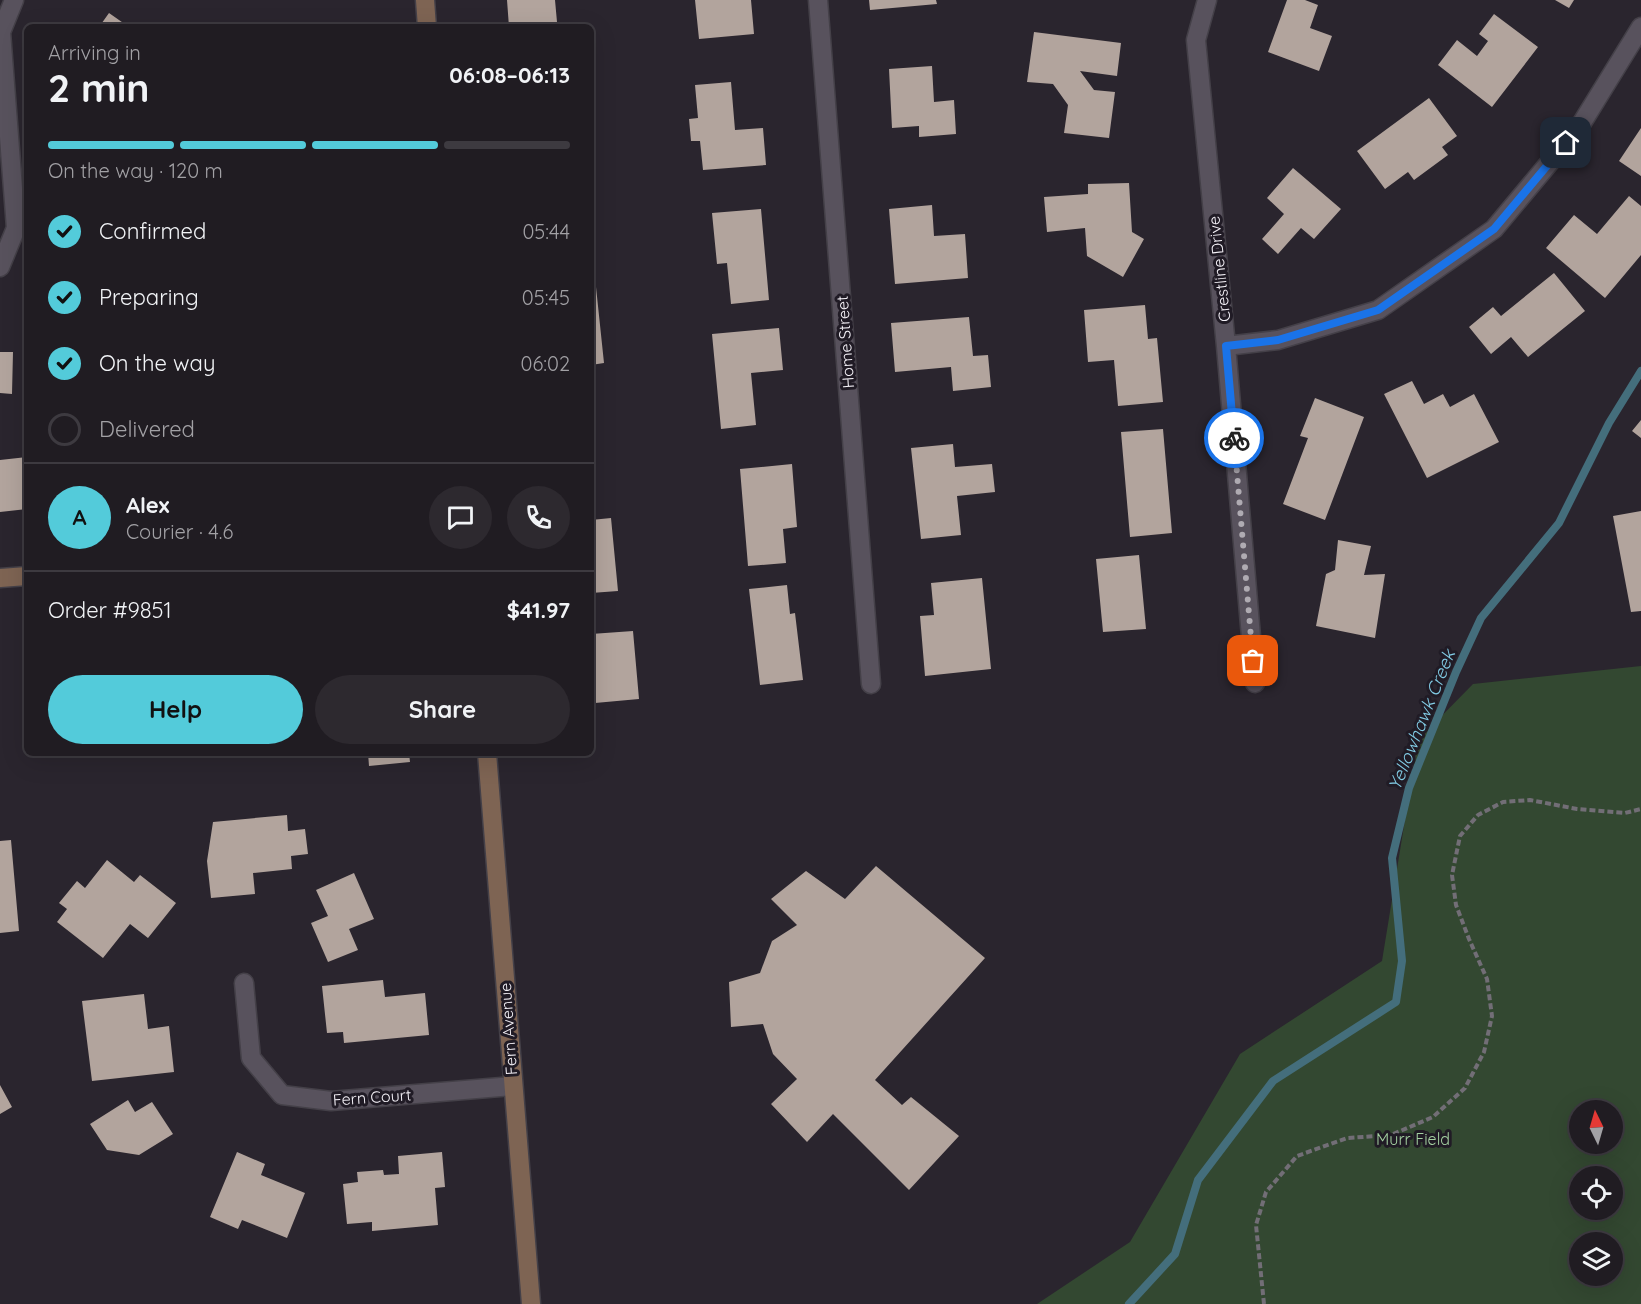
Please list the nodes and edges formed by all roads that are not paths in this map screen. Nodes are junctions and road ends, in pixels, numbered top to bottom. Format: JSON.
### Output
{"nodes":[{"id":1,"x":14,"y":0,"type":"edge"},
{"id":2,"x":425,"y":0,"type":"edge"},
{"id":3,"x":818,"y":0,"type":"edge"},
{"id":4,"x":1207,"y":0,"type":"edge"},
{"id":5,"x":427,"y":24,"type":"edge"},
{"id":6,"x":1641,"y":27,"type":"edge"},
{"id":7,"x":0,"y":267,"type":"edge"},
{"id":8,"x":1226,"y":346,"type":"junction"},
{"id":9,"x":24,"y":576,"type":"edge"},
{"id":10,"x":0,"y":579,"type":"edge"},
{"id":11,"x":1255,"y":683,"type":"dead end"},
{"id":12,"x":871,"y":684,"type":"dead end"},
{"id":13,"x":487,"y":756,"type":"edge"},
{"id":14,"x":244,"y":983,"type":"dead end"},
{"id":15,"x":513,"y":1086,"type":"junction"},
{"id":16,"x":531,"y":1304,"type":"edge"}],
"edges":[{"from":1,"to":7,"type":"street"},
{"from":2,"to":5,"type":"main road"},
{"from":3,"to":12,"type":"street","name":"Home Street"},
{"from":4,"to":8,"type":"street","name":"Crestline Drive"},
{"from":6,"to":8,"type":"street"},
{"from":8,"to":11,"type":"street","name":"Crestline Drive"},
{"from":9,"to":10,"type":"main road"},
{"from":13,"to":15,"type":"main road","name":"Fern Avenue"},
{"from":14,"to":15,"type":"street","name":"Fern Court"},
{"from":15,"to":16,"type":"main road","name":"Fern Avenue"}]}
